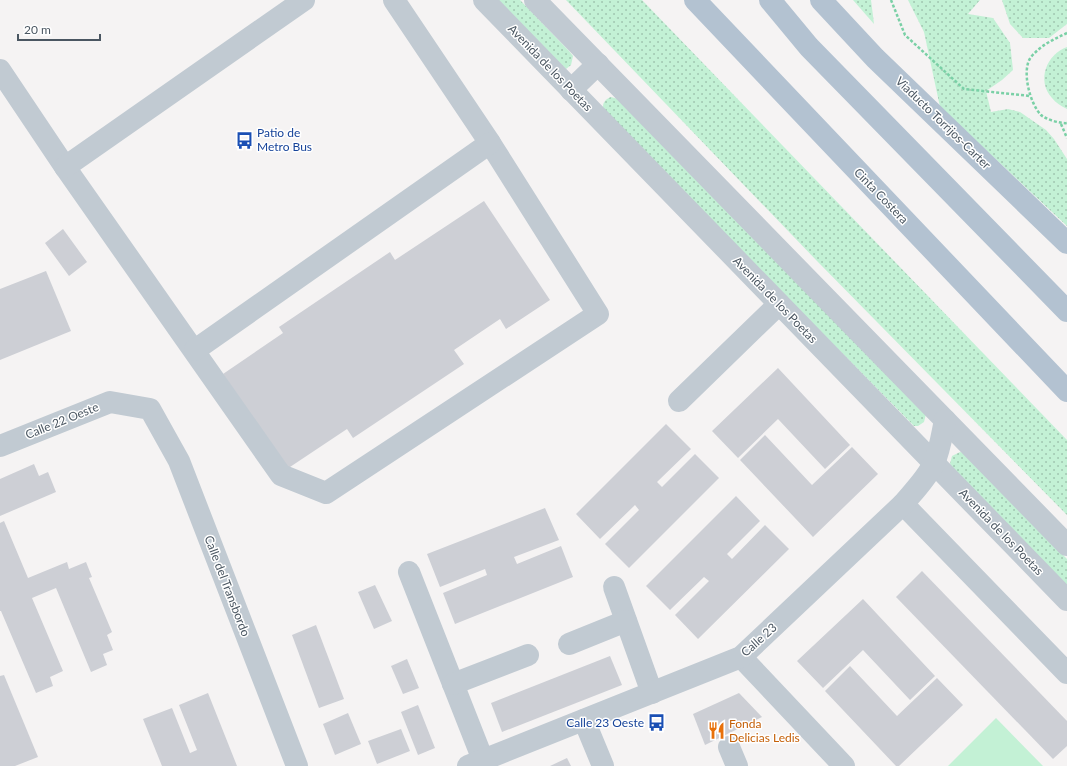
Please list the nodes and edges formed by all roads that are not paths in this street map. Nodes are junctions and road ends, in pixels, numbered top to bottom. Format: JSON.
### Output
{"nodes":[{"id":1,"x":304,"y":0,"type":"edge"},
{"id":2,"x":394,"y":0,"type":"edge"},
{"id":3,"x":484,"y":0,"type":"edge"},
{"id":4,"x":535,"y":0,"type":"edge"},
{"id":5,"x":695,"y":0,"type":"edge"},
{"id":6,"x":770,"y":0,"type":"edge"},
{"id":7,"x":821,"y":0,"type":"edge"},
{"id":8,"x":598,"y":64,"type":"junction"},
{"id":9,"x":0,"y":70,"type":"edge"},
{"id":10,"x":571,"y":90,"type":"junction"},
{"id":11,"x":490,"y":143,"type":"junction"},
{"id":12,"x":65,"y":167,"type":"junction"},
{"id":13,"x":1067,"y":243,"type":"edge"},
{"id":14,"x":779,"y":304,"type":"junction"},
{"id":15,"x":1067,"y":311,"type":"edge"},
{"id":16,"x":195,"y":350,"type":"junction"},
{"id":17,"x":1067,"y":392,"type":"edge"},
{"id":18,"x":679,"y":401,"type":"dead end"},
{"id":19,"x":150,"y":409,"type":"joint"},
{"id":20,"x":945,"y":420,"type":"junction"},
{"id":21,"x":0,"y":446,"type":"edge"},
{"id":22,"x":934,"y":463,"type":"junction"},
{"id":23,"x":903,"y":504,"type":"junction"},
{"id":24,"x":1067,"y":545,"type":"edge"},
{"id":25,"x":409,"y":572,"type":"dead end"},
{"id":26,"x":614,"y":587,"type":"dead end"},
{"id":27,"x":1067,"y":600,"type":"edge"},
{"id":28,"x":626,"y":621,"type":"junction"},
{"id":29,"x":569,"y":644,"type":"dead end"},
{"id":30,"x":528,"y":655,"type":"dead end"},
{"id":31,"x":741,"y":657,"type":"junction"},
{"id":32,"x":1067,"y":672,"type":"edge"},
{"id":33,"x":453,"y":684,"type":"junction"},
{"id":34,"x":652,"y":693,"type":"junction"},
{"id":35,"x":584,"y":720,"type":"junction"},
{"id":36,"x":489,"y":761,"type":"edge"},
{"id":37,"x":297,"y":766,"type":"edge"},
{"id":38,"x":603,"y":766,"type":"edge"},
{"id":39,"x":844,"y":766,"type":"edge"}],
"edges":[{"from":1,"to":12,"type":"street"},
{"from":2,"to":11,"type":"street"},
{"from":3,"to":10,"type":"street","name":"Avenida de los Poetas"},
{"from":4,"to":8,"type":"street"},
{"from":5,"to":17,"type":"main road","name":"Cinta Costera"},
{"from":6,"to":15,"type":"main road"},
{"from":7,"to":13,"type":"main road","name":"Viaducto Torrijos-Carter"},
{"from":8,"to":10,"type":"street"},
{"from":8,"to":20,"type":"street"},
{"from":9,"to":12,"type":"street"},
{"from":10,"to":14,"type":"street","name":"Avenida de los Poetas"},
{"from":11,"to":16,"type":"street"},
{"from":11,"to":16,"type":"street"},
{"from":12,"to":16,"type":"street"},
{"from":14,"to":18,"type":"street"},
{"from":14,"to":22,"type":"street","name":"Avenida de los Poetas"},
{"from":19,"to":21,"type":"street","name":"Calle 22 Oeste"},
{"from":19,"to":37,"type":"street","name":"Calle del Transbordo"},
{"from":20,"to":22,"type":"street","name":"Calle 23"},
{"from":20,"to":24,"type":"street"},
{"from":22,"to":23,"type":"street","name":"Calle 23"},
{"from":22,"to":27,"type":"street","name":"Avenida de los Poetas"},
{"from":23,"to":31,"type":"street","name":"Calle 23"},
{"from":23,"to":32,"type":"street"},
{"from":25,"to":33,"type":"street"},
{"from":26,"to":28,"type":"street"},
{"from":28,"to":29,"type":"street"},
{"from":28,"to":34,"type":"street"},
{"from":30,"to":33,"type":"street"},
{"from":31,"to":34,"type":"street","name":"Calle 23"},
{"from":31,"to":39,"type":"street"},
{"from":33,"to":36,"type":"street"},
{"from":34,"to":35,"type":"street","name":"Calle 23"},
{"from":35,"to":36,"type":"street","name":"Calle 23"},
{"from":35,"to":38,"type":"street"}]}
